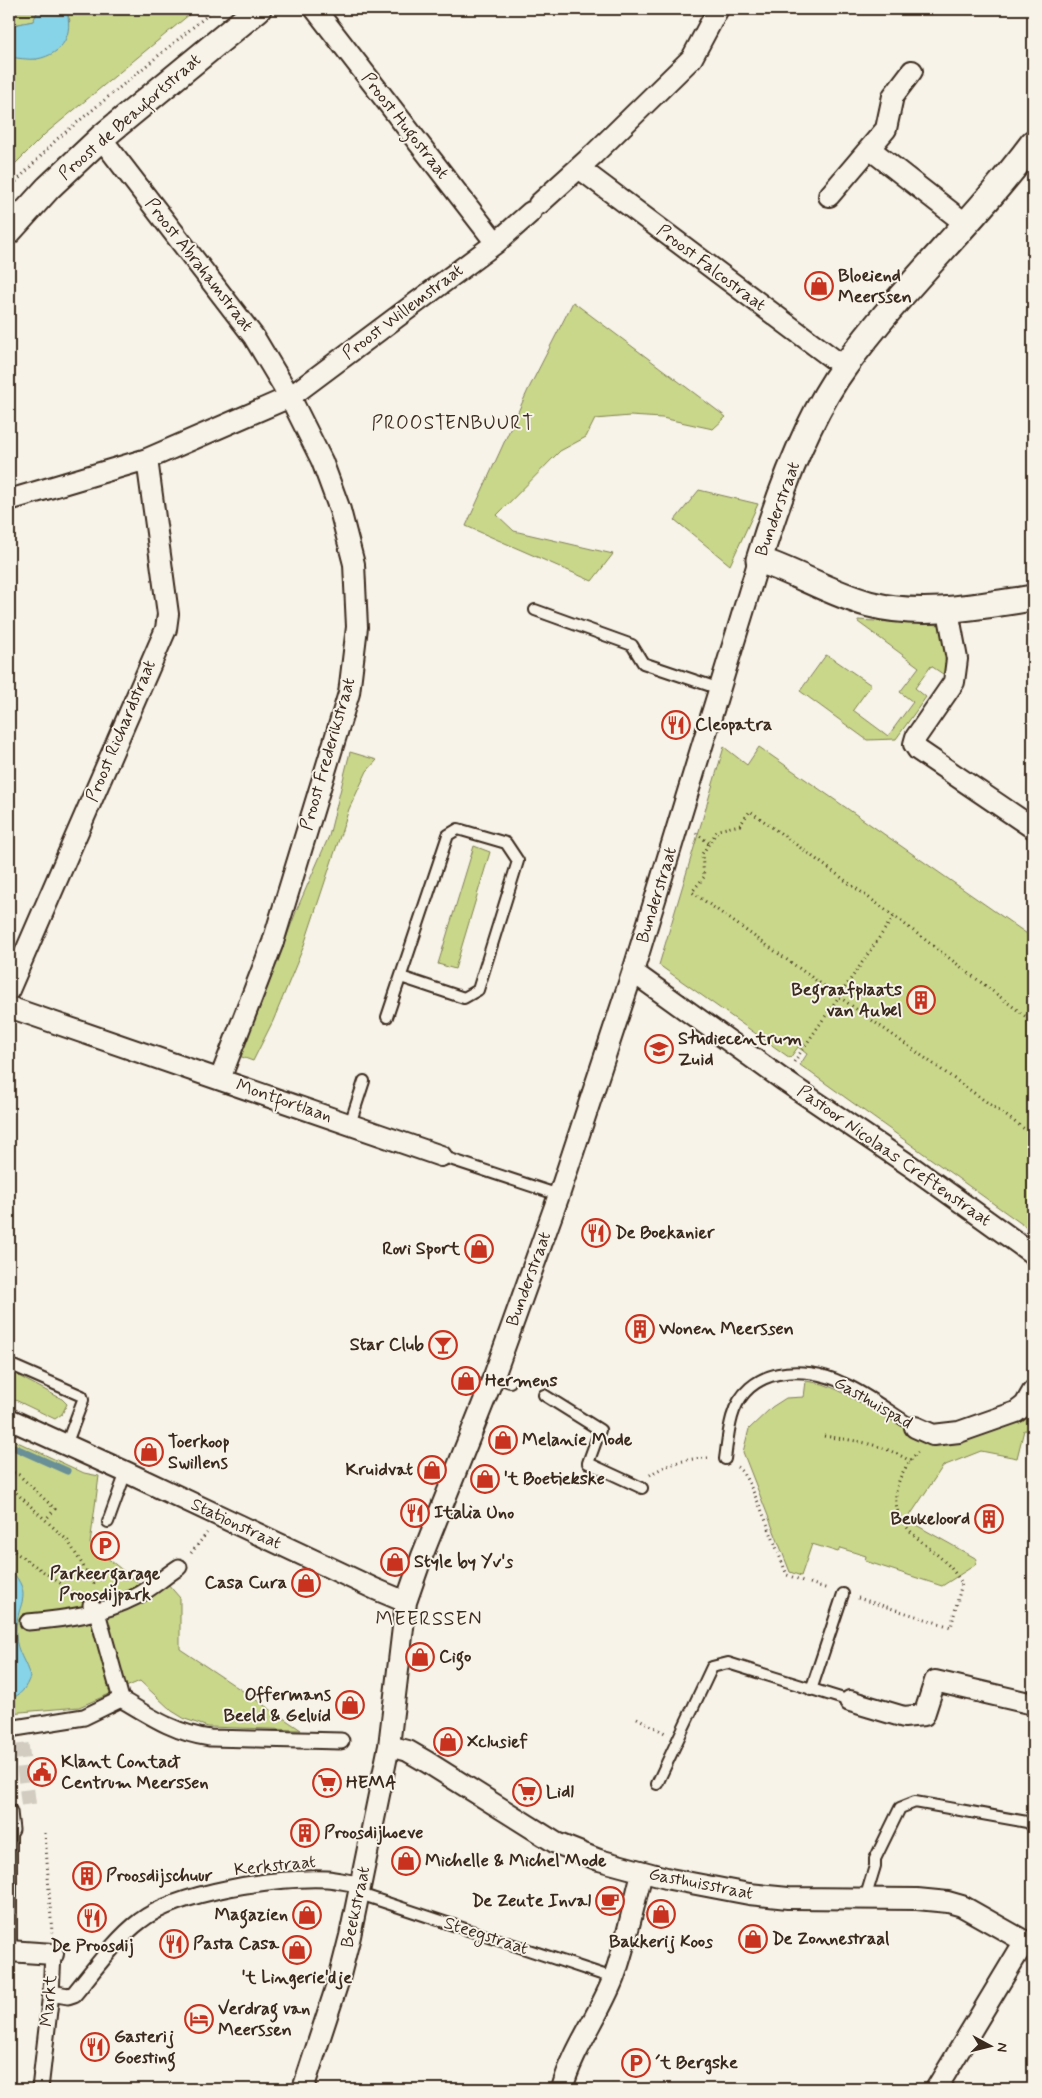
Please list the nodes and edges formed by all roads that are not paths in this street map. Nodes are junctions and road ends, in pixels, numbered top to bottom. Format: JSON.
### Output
{"nodes":[{"id":1,"x":258,"y":9,"type":"edge"},
{"id":2,"x":315,"y":9,"type":"edge"},
{"id":3,"x":718,"y":9,"type":"edge"},
{"id":4,"x":912,"y":70,"type":"dead end"},
{"id":5,"x":101,"y":138,"type":"junction"},
{"id":6,"x":870,"y":149,"type":"junction"},
{"id":7,"x":1027,"y":155,"type":"edge"},
{"id":8,"x":579,"y":168,"type":"junction"},
{"id":9,"x":829,"y":196,"type":"dead end"},
{"id":10,"x":966,"y":224,"type":"junction"},
{"id":11,"x":9,"y":231,"type":"edge"},
{"id":12,"x":496,"y":243,"type":"junction"},
{"id":13,"x":844,"y":367,"type":"junction"},
{"id":14,"x":290,"y":397,"type":"junction"},
{"id":15,"x":147,"y":459,"type":"junction"},
{"id":16,"x":9,"y":500,"type":"edge"},
{"id":17,"x":759,"y":560,"type":"junction"},
{"id":18,"x":1033,"y":598,"type":"edge"},
{"id":19,"x":535,"y":610,"type":"dead end"},
{"id":20,"x":948,"y":611,"type":"junction"},
{"id":21,"x":720,"y":689,"type":"junction"},
{"id":22,"x":1033,"y":828,"type":"edge"},
{"id":23,"x":632,"y":972,"type":"junction"},
{"id":24,"x":401,"y":977,"type":"junction"},
{"id":25,"x":9,"y":990,"type":"edge"},
{"id":26,"x":9,"y":1007,"type":"edge"},
{"id":27,"x":387,"y":1017,"type":"dead end"},
{"id":28,"x":220,"y":1079,"type":"junction"},
{"id":29,"x":364,"y":1081,"type":"dead end"},
{"id":30,"x":350,"y":1124,"type":"junction"},
{"id":31,"x":441,"y":1156,"type":"joint"},
{"id":32,"x":559,"y":1195,"type":"junction"},
{"id":33,"x":1033,"y":1254,"type":"edge"},
{"id":34,"x":9,"y":1364,"type":"edge"},
{"id":35,"x":1033,"y":1392,"type":"edge"},
{"id":36,"x":544,"y":1395,"type":"dead end"},
{"id":37,"x":9,"y":1418,"type":"edge"},
{"id":38,"x":921,"y":1430,"type":"joint"},
{"id":39,"x":66,"y":1445,"type":"junction"},
{"id":40,"x":725,"y":1459,"type":"road end"},
{"id":41,"x":126,"y":1472,"type":"junction"},
{"id":42,"x":642,"y":1488,"type":"road end"},
{"id":43,"x":108,"y":1522,"type":"dead end"},
{"id":44,"x":179,"y":1567,"type":"dead end"},
{"id":45,"x":843,"y":1594,"type":"road end"},
{"id":46,"x":406,"y":1602,"type":"junction"},
{"id":47,"x":99,"y":1607,"type":"junction"},
{"id":48,"x":28,"y":1622,"type":"dead end"},
{"id":49,"x":811,"y":1690,"type":"junction"},
{"id":50,"x":121,"y":1699,"type":"junction"},
{"id":51,"x":850,"y":1701,"type":"joint"},
{"id":52,"x":1033,"y":1704,"type":"edge"},
{"id":53,"x":9,"y":1729,"type":"edge"},
{"id":54,"x":341,"y":1741,"type":"dead end"},
{"id":55,"x":389,"y":1746,"type":"junction"},
{"id":56,"x":657,"y":1784,"type":"dead end"},
{"id":57,"x":9,"y":1812,"type":"edge"},
{"id":58,"x":1033,"y":1826,"type":"edge"},
{"id":59,"x":11,"y":1830,"type":"joint"},
{"id":60,"x":642,"y":1872,"type":"junction"},
{"id":61,"x":360,"y":1889,"type":"junction"},
{"id":62,"x":864,"y":1899,"type":"junction"},
{"id":63,"x":1029,"y":1943,"type":"edge"},
{"id":64,"x":10,"y":1951,"type":"edge"},
{"id":65,"x":53,"y":1954,"type":"joint"},
{"id":66,"x":613,"y":1978,"type":"junction"},
{"id":67,"x":51,"y":1993,"type":"junction"},
{"id":68,"x":40,"y":2089,"type":"edge"},
{"id":69,"x":303,"y":2089,"type":"edge"},
{"id":70,"x":562,"y":2089,"type":"edge"},
{"id":71,"x":936,"y":2089,"type":"edge"}],
"edges":[{"from":1,"to":5,"type":"street","name":"Proost de Beaufortstraat"},
{"from":2,"to":12,"type":"street","name":"Proost Hugostraat"},
{"from":3,"to":8,"type":"street","name":"Proost Willemstraat"},
{"from":4,"to":6,"type":"street"},
{"from":5,"to":11,"type":"street","name":"Proost de Beaufortstraat"},
{"from":5,"to":14,"type":"street","name":"Proost Abrahamstraat"},
{"from":6,"to":9,"type":"street"},
{"from":6,"to":10,"type":"street"},
{"from":7,"to":10,"type":"street","name":"Bunderstraat"},
{"from":8,"to":12,"type":"street","name":"Proost Willemstraat"},
{"from":8,"to":13,"type":"street","name":"Proost Falcostraat"},
{"from":10,"to":13,"type":"street","name":"Bunderstraat"},
{"from":12,"to":14,"type":"street","name":"Proost Willemstraat"},
{"from":13,"to":17,"type":"street","name":"Bunderstraat"},
{"from":14,"to":15,"type":"street","name":"Proost Willemstraat"},
{"from":14,"to":28,"type":"street","name":"Proost Frederikstraat"},
{"from":15,"to":16,"type":"street","name":"Proost Willemstraat"},
{"from":15,"to":25,"type":"street","name":"Proost Richardstraat"},
{"from":17,"to":20,"type":"street"},
{"from":17,"to":21,"type":"street","name":"Bunderstraat"},
{"from":18,"to":20,"type":"street"},
{"from":19,"to":21,"type":"lane"},
{"from":20,"to":22,"type":"street"},
{"from":21,"to":23,"type":"street","name":"Bunderstraat"},
{"from":23,"to":32,"type":"street","name":"Bunderstraat"},
{"from":23,"to":33,"type":"street","name":"Pastoor Nicolaas Creftenstraat"},
{"from":24,"to":24,"type":"lane"},
{"from":24,"to":27,"type":"lane"},
{"from":26,"to":28,"type":"street","name":"Montfortlaan"},
{"from":28,"to":30,"type":"street","name":"Montfortlaan"},
{"from":29,"to":30,"type":"lane"},
{"from":30,"to":31,"type":"street","name":"Montfortlaan"},
{"from":31,"to":32,"type":"lane","name":"Montfortlaan"},
{"from":32,"to":46,"type":"street","name":"Bunderstraat"},
{"from":34,"to":39,"type":"lane"},
{"from":35,"to":38,"type":"street","name":"Gasthuispad"},
{"from":36,"to":42,"type":"lane"},
{"from":37,"to":39,"type":"street","name":"Stationstraat"},
{"from":38,"to":40,"type":"lane","name":"Gasthuispad"},
{"from":39,"to":41,"type":"street","name":"Stationstraat"},
{"from":41,"to":43,"type":"lane"},
{"from":41,"to":46,"type":"street","name":"Stationstraat"},
{"from":44,"to":47,"type":"street"},
{"from":45,"to":49,"type":"lane"},
{"from":46,"to":55,"type":"street","name":"Beekstraat"},
{"from":47,"to":48,"type":"street"},
{"from":47,"to":50,"type":"street"},
{"from":49,"to":51,"type":"lane"},
{"from":49,"to":56,"type":"lane"},
{"from":50,"to":53,"type":"street"},
{"from":50,"to":54,"type":"street"},
{"from":51,"to":52,"type":"street"},
{"from":55,"to":60,"type":"street","name":"Gasthuisstraat"},
{"from":55,"to":61,"type":"street","name":"Beekstraat"},
{"from":57,"to":59,"type":"street"},
{"from":58,"to":62,"type":"lane"},
{"from":59,"to":64,"type":"lane","name":"Markt"},
{"from":60,"to":62,"type":"street","name":"Gasthuisstraat"},
{"from":60,"to":66,"type":"street"},
{"from":61,"to":66,"type":"lane","name":"Steegstraat"},
{"from":61,"to":67,"type":"street","name":"Kerkstraat"},
{"from":61,"to":69,"type":"street","name":"Beekstraat"},
{"from":62,"to":63,"type":"street","name":"Gasthuisstraat"},
{"from":63,"to":71,"type":"street"},
{"from":64,"to":65,"type":"street","name":"Markt"},
{"from":65,"to":67,"type":"street","name":"Markt"},
{"from":66,"to":70,"type":"street"},
{"from":67,"to":68,"type":"street","name":"Markt"}]}
